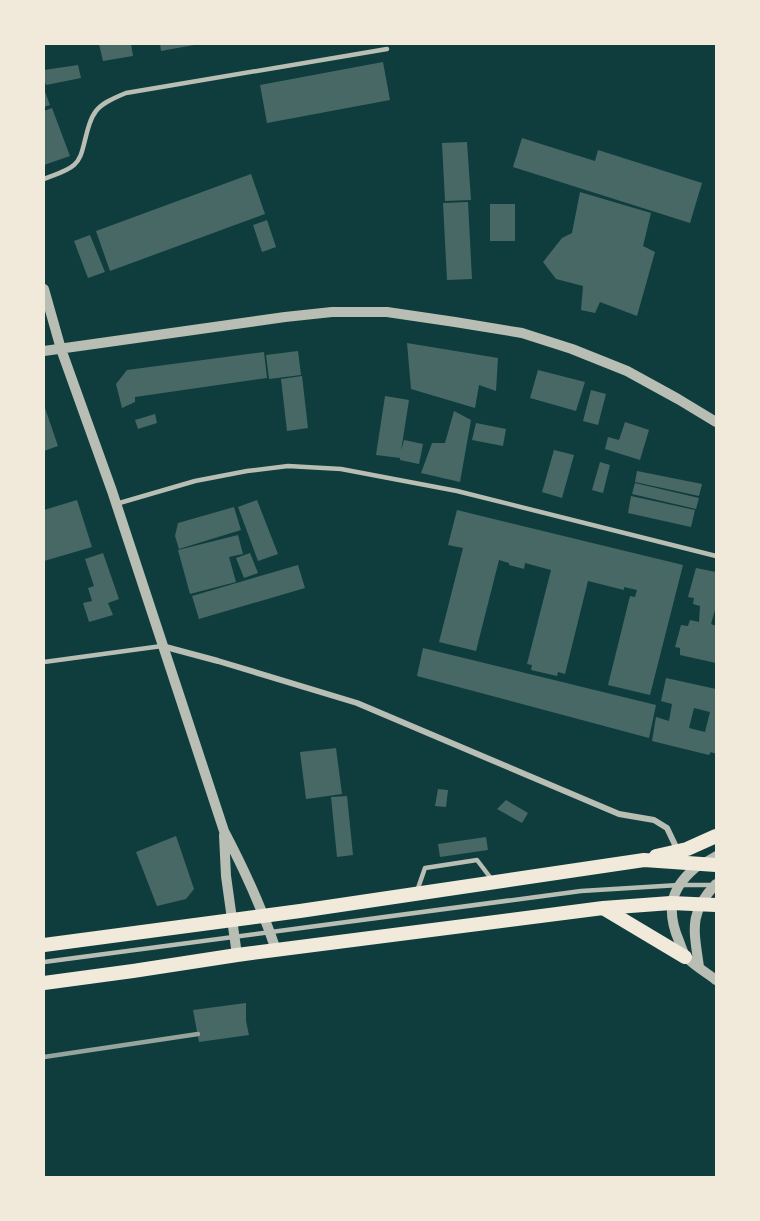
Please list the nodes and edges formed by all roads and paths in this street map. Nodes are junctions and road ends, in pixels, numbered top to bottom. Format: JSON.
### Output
{"nodes":[{"id":1,"x":387,"y":49,"type":"dead end"},
{"id":2,"x":44,"y":179,"type":"edge"},
{"id":3,"x":44,"y":289,"type":"edge"},
{"id":4,"x":61,"y":349,"type":"junction"},
{"id":5,"x":44,"y":351,"type":"edge"},
{"id":6,"x":717,"y":422,"type":"edge"},
{"id":7,"x":116,"y":504,"type":"junction"},
{"id":8,"x":717,"y":556,"type":"edge"},
{"id":9,"x":162,"y":646,"type":"junction"},
{"id":10,"x":44,"y":662,"type":"edge"},
{"id":11,"x":224,"y":831,"type":"junction"},
{"id":12,"x":717,"y":836,"type":"edge"},
{"id":13,"x":678,"y":851,"type":"junction"},
{"id":14,"x":717,"y":854,"type":"edge"},
{"id":15,"x":644,"y":860,"type":"junction"},
{"id":16,"x":700,"y":864,"type":"junction"},
{"id":17,"x":717,"y":865,"type":"edge"},
{"id":18,"x":494,"y":882,"type":"junction"},
{"id":19,"x":679,"y":885,"type":"junction"},
{"id":20,"x":716,"y":885,"type":"edge"},
{"id":21,"x":416,"y":894,"type":"junction"},
{"id":22,"x":671,"y":903,"type":"junction"},
{"id":23,"x":700,"y":904,"type":"junction"},
{"id":24,"x":717,"y":905,"type":"edge"},
{"id":25,"x":603,"y":908,"type":"junction"},
{"id":26,"x":264,"y":916,"type":"junction"},
{"id":27,"x":232,"y":920,"type":"junction"},
{"id":28,"x":270,"y":932,"type":"junction"},
{"id":29,"x":234,"y":936,"type":"junction"},
{"id":30,"x":44,"y":945,"type":"edge"},
{"id":31,"x":276,"y":950,"type":"junction"},
{"id":32,"x":237,"y":955,"type":"junction"},
{"id":33,"x":685,"y":957,"type":"junction"},
{"id":34,"x":44,"y":962,"type":"edge"},
{"id":35,"x":699,"y":967,"type":"junction"},
{"id":36,"x":717,"y":980,"type":"edge"},
{"id":37,"x":44,"y":983,"type":"edge"}],
"edges":[{"from":1,"to":2,"type":"lane"},
{"from":3,"to":4,"type":"street"},
{"from":4,"to":5,"type":"street"},
{"from":4,"to":6,"type":"street"},
{"from":4,"to":7,"type":"street"},
{"from":7,"to":8,"type":"lane"},
{"from":7,"to":9,"type":"street"},
{"from":9,"to":10,"type":"lane"},
{"from":9,"to":11,"type":"street"},
{"from":9,"to":13,"type":"street"},
{"from":11,"to":26,"type":"street"},
{"from":11,"to":27,"type":"street"},
{"from":12,"to":13,"type":"main road"},
{"from":13,"to":15,"type":"main road"},
{"from":14,"to":16,"type":"street"},
{"from":15,"to":16,"type":"main road"},
{"from":15,"to":18,"type":"main road"},
{"from":16,"to":17,"type":"main road"},
{"from":16,"to":19,"type":"street"},
{"from":18,"to":21,"type":"main road"},
{"from":18,"to":21,"type":"lane"},
{"from":19,"to":20,"type":"lane"},
{"from":19,"to":22,"type":"street"},
{"from":19,"to":28,"type":"lane"},
{"from":20,"to":23,"type":"street"},
{"from":21,"to":26,"type":"main road"},
{"from":22,"to":23,"type":"main road"},
{"from":22,"to":25,"type":"main road"},
{"from":22,"to":33,"type":"street"},
{"from":23,"to":24,"type":"main road"},
{"from":23,"to":35,"type":"street"},
{"from":25,"to":31,"type":"main road"},
{"from":25,"to":33,"type":"main road"},
{"from":26,"to":27,"type":"main road"},
{"from":26,"to":28,"type":"street"},
{"from":27,"to":29,"type":"street"},
{"from":27,"to":30,"type":"main road"},
{"from":28,"to":29,"type":"lane"},
{"from":28,"to":31,"type":"street"},
{"from":29,"to":32,"type":"street"},
{"from":29,"to":34,"type":"lane"},
{"from":31,"to":32,"type":"main road"},
{"from":32,"to":37,"type":"main road"},
{"from":33,"to":35,"type":"street"},
{"from":35,"to":36,"type":"street"}]}
